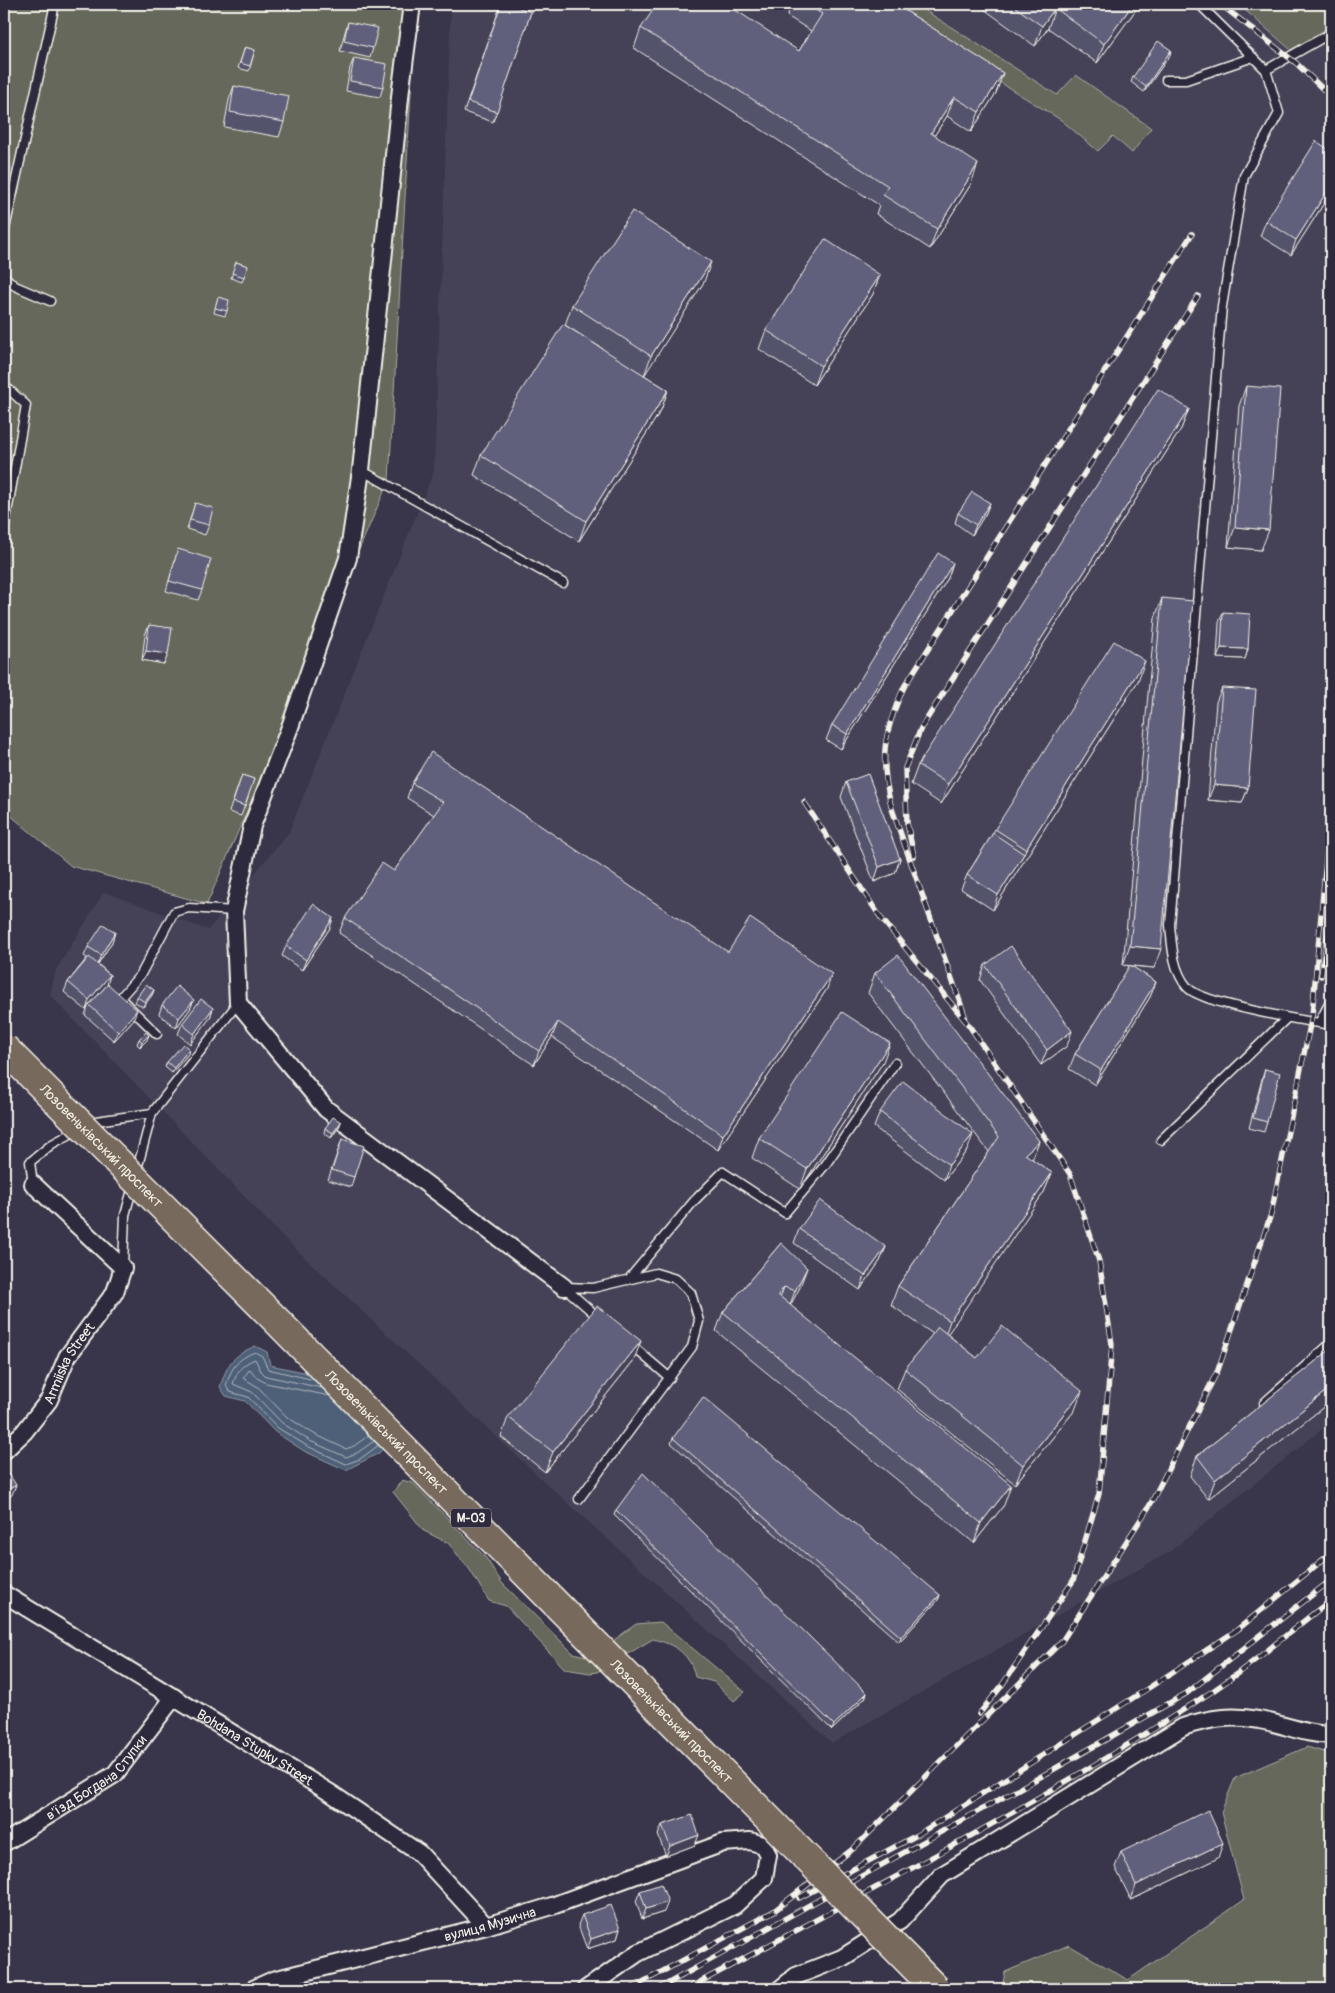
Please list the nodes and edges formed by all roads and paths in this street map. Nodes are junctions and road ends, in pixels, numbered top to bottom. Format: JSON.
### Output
{"nodes":[{"id":1,"x":54,"y":4,"type":"edge"},
{"id":2,"x":412,"y":4,"type":"edge"},
{"id":3,"x":1199,"y":4,"type":"edge"},
{"id":4,"x":1331,"y":33,"type":"edge"},
{"id":5,"x":1253,"y":57,"type":"junction"},
{"id":6,"x":1266,"y":70,"type":"junction"},
{"id":7,"x":1166,"y":80,"type":"dead end"},
{"id":8,"x":4,"y":233,"type":"edge"},
{"id":9,"x":4,"y":238,"type":"edge"},
{"id":10,"x":4,"y":260,"type":"edge"},
{"id":11,"x":4,"y":276,"type":"edge"},
{"id":12,"x":50,"y":301,"type":"dead end"},
{"id":13,"x":4,"y":385,"type":"edge"},
{"id":14,"x":361,"y":470,"type":"junction"},
{"id":15,"x":4,"y":530,"type":"edge"},
{"id":16,"x":563,"y":583,"type":"dead end"},
{"id":17,"x":234,"y":911,"type":"junction"},
{"id":18,"x":1331,"y":1000,"type":"edge"},
{"id":19,"x":238,"y":1003,"type":"junction"},
{"id":20,"x":1287,"y":1018,"type":"junction"},
{"id":21,"x":1319,"y":1023,"type":"junction"},
{"id":22,"x":1331,"y":1025,"type":"edge"},
{"id":23,"x":157,"y":1034,"type":"dead end"},
{"id":24,"x":4,"y":1048,"type":"edge"},
{"id":25,"x":895,"y":1063,"type":"dead end"},
{"id":26,"x":152,"y":1113,"type":"junction"},
{"id":27,"x":1161,"y":1140,"type":"dead end"},
{"id":28,"x":32,"y":1184,"type":"joint"},
{"id":29,"x":123,"y":1268,"type":"junction"},
{"id":30,"x":628,"y":1280,"type":"junction"},
{"id":31,"x":564,"y":1287,"type":"junction"},
{"id":32,"x":608,"y":1325,"type":"edge"},
{"id":33,"x":623,"y":1338,"type":"edge"},
{"id":34,"x":1331,"y":1342,"type":"edge"},
{"id":35,"x":670,"y":1378,"type":"junction"},
{"id":36,"x":1258,"y":1408,"type":"edge"},
{"id":37,"x":4,"y":1452,"type":"edge"},
{"id":38,"x":579,"y":1499,"type":"dead end"},
{"id":39,"x":4,"y":1594,"type":"edge"},
{"id":40,"x":174,"y":1697,"type":"junction"},
{"id":41,"x":1331,"y":1735,"type":"edge"},
{"id":42,"x":4,"y":1843,"type":"edge"},
{"id":43,"x":486,"y":1926,"type":"junction"},
{"id":44,"x":253,"y":1989,"type":"edge"},
{"id":45,"x":586,"y":1989,"type":"edge"},
{"id":46,"x":780,"y":1989,"type":"edge"},
{"id":47,"x":936,"y":1989,"type":"edge"}],
"edges":[{"from":1,"to":8,"type":"lane"},
{"from":2,"to":14,"type":"street"},
{"from":3,"to":5,"type":"lane"},
{"from":4,"to":6,"type":"lane"},
{"from":5,"to":6,"type":"lane"},
{"from":5,"to":7,"type":"lane"},
{"from":6,"to":20,"type":"lane"},
{"from":9,"to":10,"type":"lane"},
{"from":11,"to":12,"type":"lane"},
{"from":13,"to":15,"type":"lane"},
{"from":14,"to":16,"type":"lane"},
{"from":14,"to":17,"type":"street"},
{"from":17,"to":19,"type":"street"},
{"from":17,"to":23,"type":"lane"},
{"from":18,"to":21,"type":"lane"},
{"from":19,"to":26,"type":"lane"},
{"from":19,"to":31,"type":"street"},
{"from":20,"to":21,"type":"lane"},
{"from":20,"to":27,"type":"lane"},
{"from":21,"to":22,"type":"lane"},
{"from":24,"to":47,"type":"highway","name":"Лозовеньківський проспект","number":"М-03","bridge":true},
{"from":25,"to":30,"type":"lane"},
{"from":26,"to":28,"type":"lane"},
{"from":26,"to":29,"type":"lane"},
{"from":28,"to":29,"type":"street"},
{"from":29,"to":37,"type":"street","name":"Armiiska Street"},
{"from":30,"to":31,"type":"lane"},
{"from":30,"to":35,"type":"lane"},
{"from":31,"to":32,"type":"lane"},
{"from":33,"to":35,"type":"lane"},
{"from":34,"to":36,"type":"lane"},
{"from":35,"to":38,"type":"lane"},
{"from":39,"to":40,"type":"street","name":"Bohdana Stupky Street"},
{"from":40,"to":42,"type":"street","name":"в'їзд Богдана Ступки"},
{"from":40,"to":43,"type":"street","name":"Bohdana Stupky Street"},
{"from":41,"to":46,"type":"street"},
{"from":43,"to":44,"type":"street","name":"вулиця Музична"},
{"from":43,"to":45,"type":"street","name":"вулиця Музична"}]}
